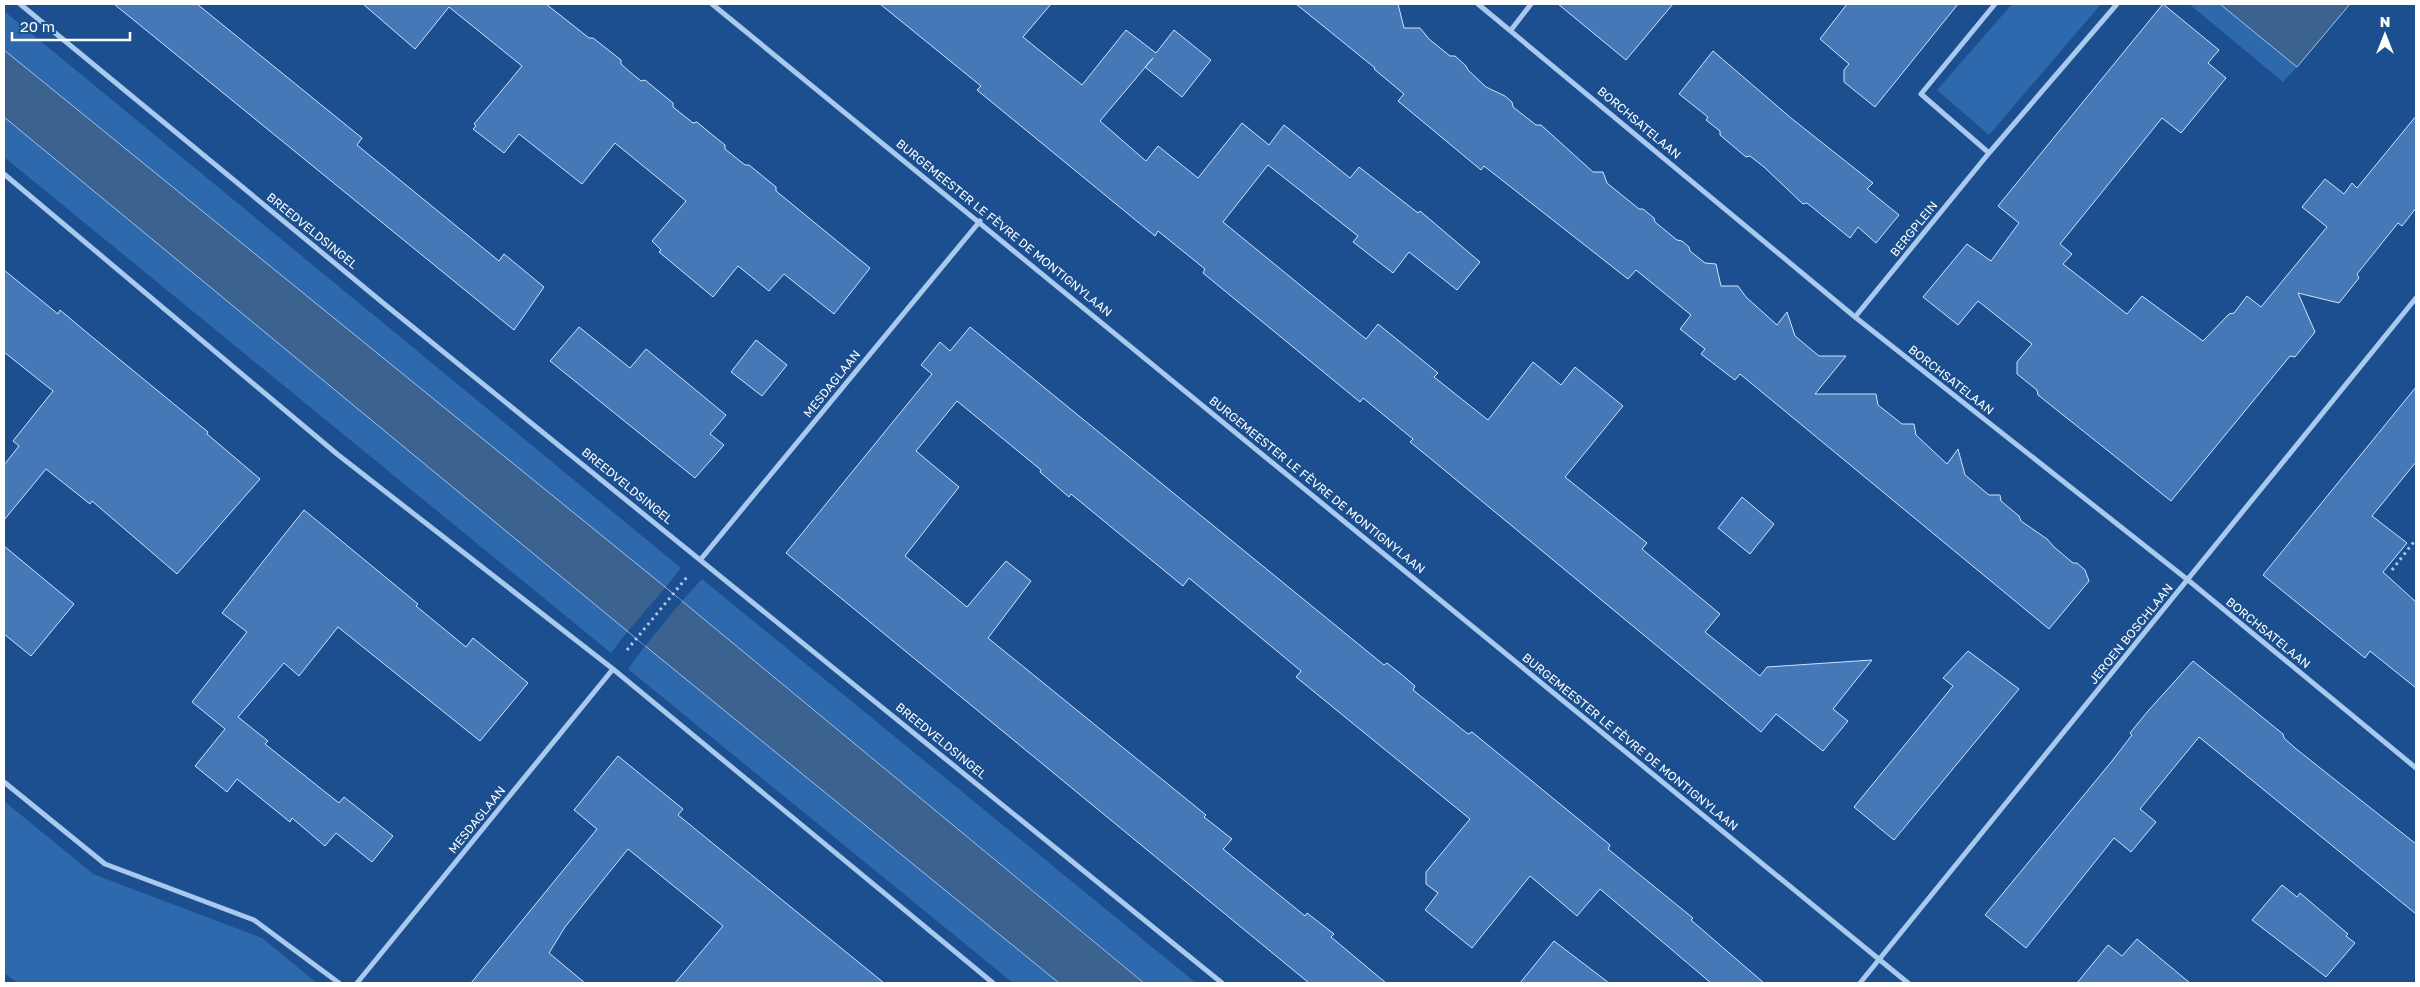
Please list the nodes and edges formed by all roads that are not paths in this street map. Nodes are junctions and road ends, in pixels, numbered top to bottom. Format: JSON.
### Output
{"nodes":[{"id":1,"x":20,"y":4,"type":"edge"},
{"id":2,"x":712,"y":4,"type":"edge"},
{"id":3,"x":1478,"y":4,"type":"edge"},
{"id":4,"x":1531,"y":4,"type":"edge"},
{"id":5,"x":1995,"y":4,"type":"edge"},
{"id":6,"x":2117,"y":4,"type":"edge"},
{"id":7,"x":1511,"y":30,"type":"junction"},
{"id":8,"x":1988,"y":153,"type":"junction"},
{"id":9,"x":4,"y":174,"type":"edge"},
{"id":10,"x":980,"y":221,"type":"junction"},
{"id":11,"x":2416,"y":298,"type":"edge"},
{"id":12,"x":1855,"y":317,"type":"junction"},
{"id":13,"x":701,"y":559,"type":"junction"},
{"id":14,"x":2188,"y":580,"type":"junction"},
{"id":15,"x":613,"y":669,"type":"junction"},
{"id":16,"x":2416,"y":768,"type":"edge"},
{"id":17,"x":4,"y":782,"type":"edge"},
{"id":18,"x":1879,"y":960,"type":"junction"},
{"id":19,"x":339,"y":983,"type":"edge"},
{"id":20,"x":357,"y":983,"type":"edge"},
{"id":21,"x":993,"y":983,"type":"edge"},
{"id":22,"x":1222,"y":983,"type":"edge"},
{"id":23,"x":1860,"y":983,"type":"edge"},
{"id":24,"x":1908,"y":983,"type":"edge"}],
"edges":[{"from":1,"to":13,"type":"street","name":"BREEDVELDSINGEL"},
{"from":2,"to":10,"type":"street","name":"BURGEMEESTER LE FÈVRE DE MONTIGNYLAAN"},
{"from":3,"to":7,"type":"street","name":"BORCHSATELAAN"},
{"from":4,"to":7,"type":"street"},
{"from":5,"to":8,"type":"street"},
{"from":6,"to":8,"type":"street","name":"BERGPLEIN"},
{"from":7,"to":12,"type":"street","name":"BORCHSATELAAN"},
{"from":8,"to":12,"type":"street","name":"BERGPLEIN"},
{"from":9,"to":15,"type":"street"},
{"from":10,"to":13,"type":"street","name":"MESDAGLAAN"},
{"from":10,"to":18,"type":"street","name":"BURGEMEESTER LE FÈVRE DE MONTIGNYLAAN"},
{"from":11,"to":14,"type":"street","name":"JEROEN BOSCHLAAN"},
{"from":12,"to":14,"type":"street","name":"BORCHSATELAAN"},
{"from":13,"to":22,"type":"street","name":"BREEDVELDSINGEL"},
{"from":14,"to":16,"type":"street","name":"BORCHSATELAAN"},
{"from":14,"to":18,"type":"street","name":"JEROEN BOSCHLAAN"},
{"from":15,"to":20,"type":"street","name":"MESDAGLAAN"},
{"from":15,"to":21,"type":"street"},
{"from":17,"to":19,"type":"street"},
{"from":18,"to":23,"type":"street","name":"JEROEN BOSCHLAAN"},
{"from":18,"to":24,"type":"street","name":"BURGEMEESTER LE FÈVRE DE MONTIGNYLAAN"}]}
